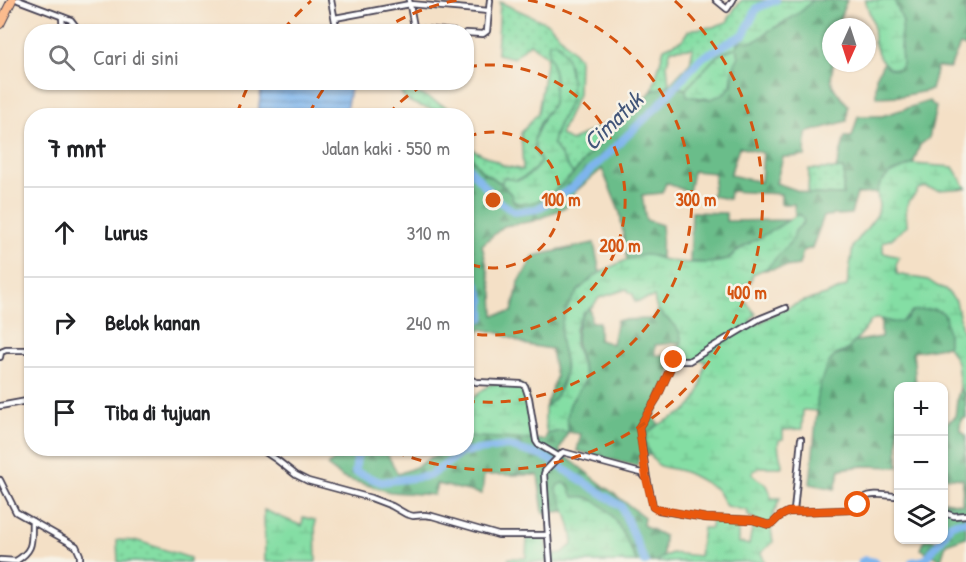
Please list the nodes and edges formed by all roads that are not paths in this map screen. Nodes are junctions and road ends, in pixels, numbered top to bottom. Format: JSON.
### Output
{"nodes":[{"id":1,"x":12,"y":0,"type":"edge"},
{"id":2,"x":18,"y":0,"type":"edge"},
{"id":3,"x":332,"y":0,"type":"edge"},
{"id":4,"x":490,"y":0,"type":"edge"},
{"id":5,"x":716,"y":0,"type":"edge"},
{"id":6,"x":733,"y":0,"type":"edge"},
{"id":7,"x":409,"y":2,"type":"edge"},
{"id":8,"x":489,"y":11,"type":"junction"},
{"id":9,"x":62,"y":17,"type":"junction"},
{"id":10,"x":335,"y":18,"type":"junction"},
{"id":11,"x":0,"y":24,"type":"edge"},
{"id":12,"x":62,"y":24,"type":"edge"},
{"id":13,"x":74,"y":24,"type":"edge"},
{"id":14,"x":336,"y":24,"type":"edge"},
{"id":15,"x":414,"y":24,"type":"edge"},
{"id":16,"x":474,"y":33,"type":"edge"},
{"id":17,"x":786,"y":308,"type":"dead end"},
{"id":18,"x":24,"y":350,"type":"edge"},
{"id":19,"x":0,"y":357,"type":"edge"},
{"id":20,"x":474,"y":381,"type":"edge"},
{"id":21,"x":24,"y":402,"type":"edge"},
{"id":22,"x":0,"y":406,"type":"edge"},
{"id":23,"x":801,"y":439,"type":"dead end"},
{"id":24,"x":271,"y":456,"type":"edge"},
{"id":25,"x":557,"y":457,"type":"junction"},
{"id":26,"x":646,"y":478,"type":"junction"},
{"id":27,"x":0,"y":480,"type":"edge"},
{"id":28,"x":894,"y":496,"type":"edge"},
{"id":29,"x":794,"y":511,"type":"junction"},
{"id":30,"x":948,"y":514,"type":"edge"},
{"id":31,"x":966,"y":515,"type":"edge"},
{"id":32,"x":32,"y":521,"type":"junction"},
{"id":33,"x":548,"y":535,"type":"junction"},
{"id":34,"x":0,"y":560,"type":"edge"},
{"id":35,"x":80,"y":562,"type":"edge"},
{"id":36,"x":550,"y":562,"type":"edge"}],
"edges":[{"from":1,"to":11,"type":"main road"},
{"from":2,"to":9,"type":"street"},
{"from":3,"to":10,"type":"street"},
{"from":4,"to":8,"type":"street"},
{"from":5,"to":6,"type":"street"},
{"from":7,"to":8,"type":"street"},
{"from":7,"to":10,"type":"street"},
{"from":7,"to":15,"type":"street"},
{"from":8,"to":16,"type":"street"},
{"from":9,"to":12,"type":"street"},
{"from":9,"to":13,"type":"street"},
{"from":10,"to":14,"type":"street"},
{"from":17,"to":26,"type":"street"},
{"from":18,"to":19,"type":"street"},
{"from":20,"to":25,"type":"street"},
{"from":21,"to":22,"type":"street"},
{"from":23,"to":29,"type":"street"},
{"from":24,"to":33,"type":"street"},
{"from":25,"to":26,"type":"street"},
{"from":25,"to":33,"type":"street"},
{"from":26,"to":29,"type":"street"},
{"from":27,"to":32,"type":"street"},
{"from":28,"to":29,"type":"street"},
{"from":30,"to":31,"type":"street"},
{"from":32,"to":34,"type":"street"},
{"from":32,"to":35,"type":"street"},
{"from":33,"to":36,"type":"street"}]}
